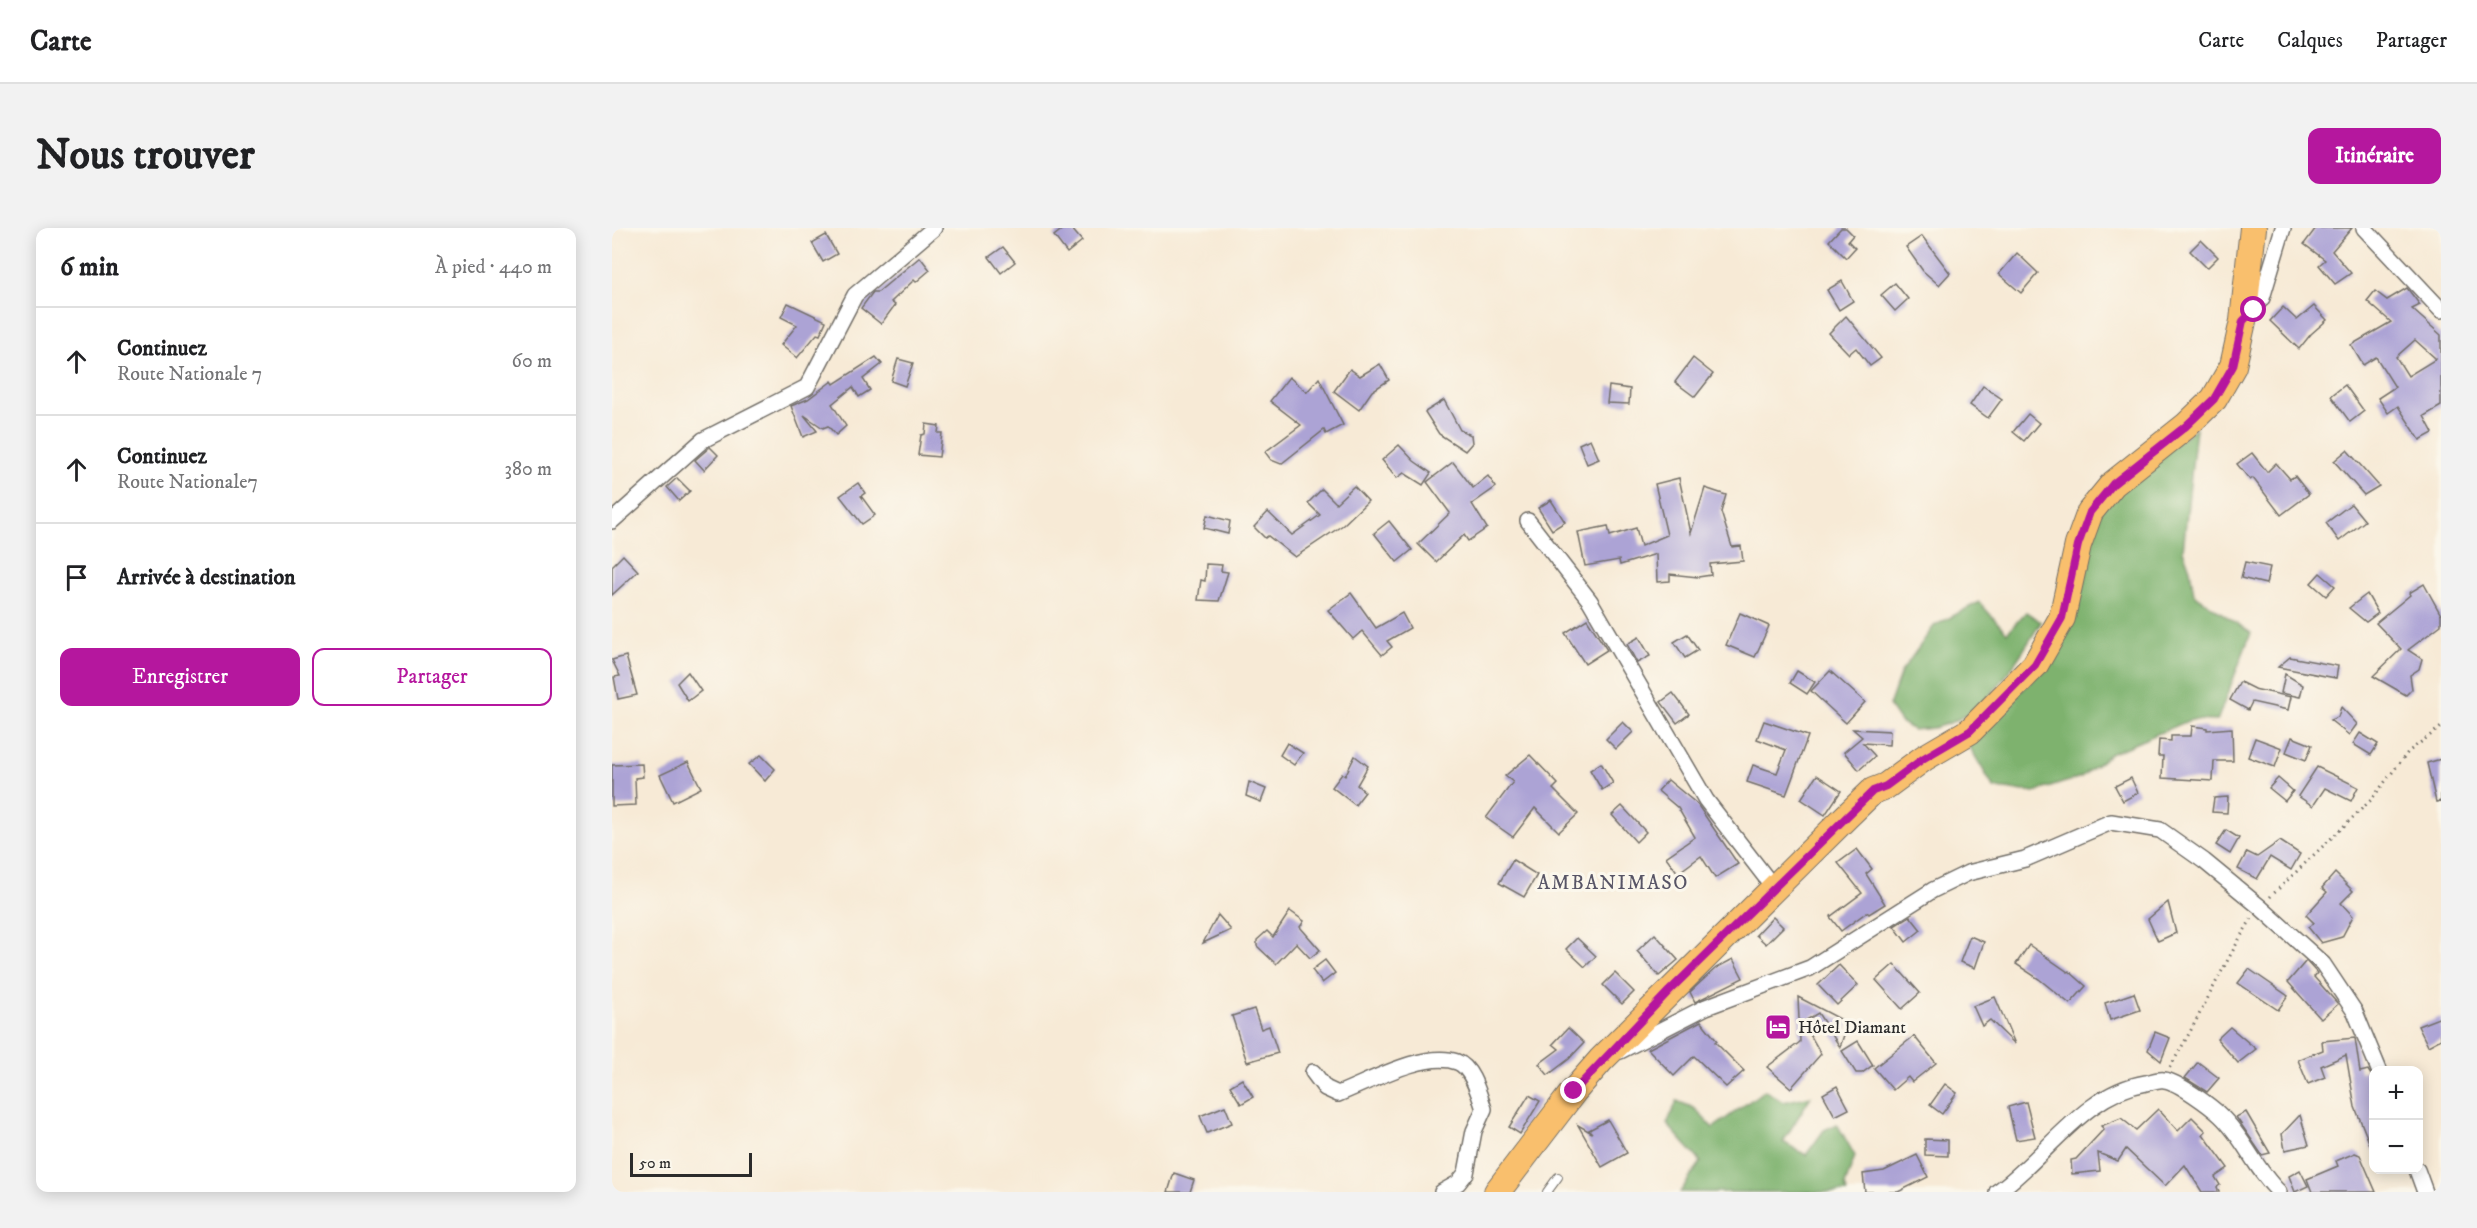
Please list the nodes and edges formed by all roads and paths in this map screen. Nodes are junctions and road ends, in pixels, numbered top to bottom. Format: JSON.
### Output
{"nodes":[{"id":1,"x":934,"y":228,"type":"edge"},
{"id":2,"x":2253,"y":228,"type":"edge"},
{"id":3,"x":2283,"y":228,"type":"edge"},
{"id":4,"x":2364,"y":228,"type":"edge"},
{"id":5,"x":2441,"y":310,"type":"edge"},
{"id":6,"x":2243,"y":321,"type":"junction"},
{"id":7,"x":612,"y":521,"type":"edge"},
{"id":8,"x":1528,"y":521,"type":"dead end"},
{"id":9,"x":2441,"y":727,"type":"edge"},
{"id":10,"x":1774,"y":888,"type":"junction"},
{"id":11,"x":2260,"y":907,"type":"junction"},
{"id":12,"x":1601,"y":1060,"type":"junction"},
{"id":13,"x":2377,"y":1066,"type":"edge"},
{"id":14,"x":1313,"y":1072,"type":"dead end"},
{"id":15,"x":2164,"y":1080,"type":"junction"},
{"id":16,"x":2418,"y":1174,"type":"edge"},
{"id":17,"x":1558,"y":1177,"type":"dead end"},
{"id":18,"x":1442,"y":1192,"type":"edge"},
{"id":19,"x":1497,"y":1192,"type":"edge"},
{"id":20,"x":1547,"y":1192,"type":"edge"},
{"id":21,"x":1997,"y":1192,"type":"edge"},
{"id":22,"x":2279,"y":1192,"type":"edge"},
{"id":23,"x":2425,"y":1192,"type":"edge"}],
"edges":[{"from":1,"to":7,"type":"street"},
{"from":2,"to":6,"type":"main road"},
{"from":3,"to":6,"type":"street"},
{"from":4,"to":5,"type":"street"},
{"from":6,"to":10,"type":"main road"},
{"from":8,"to":10,"type":"street"},
{"from":9,"to":11,"type":"path"},
{"from":10,"to":12,"type":"main road"},
{"from":11,"to":12,"type":"street"},
{"from":11,"to":13,"type":"street"},
{"from":11,"to":15,"type":"path"},
{"from":12,"to":19,"type":"main road"},
{"from":14,"to":18,"type":"street"},
{"from":15,"to":21,"type":"street"},
{"from":15,"to":22,"type":"street"},
{"from":16,"to":23,"type":"street"},
{"from":17,"to":20,"type":"lane"}]}
